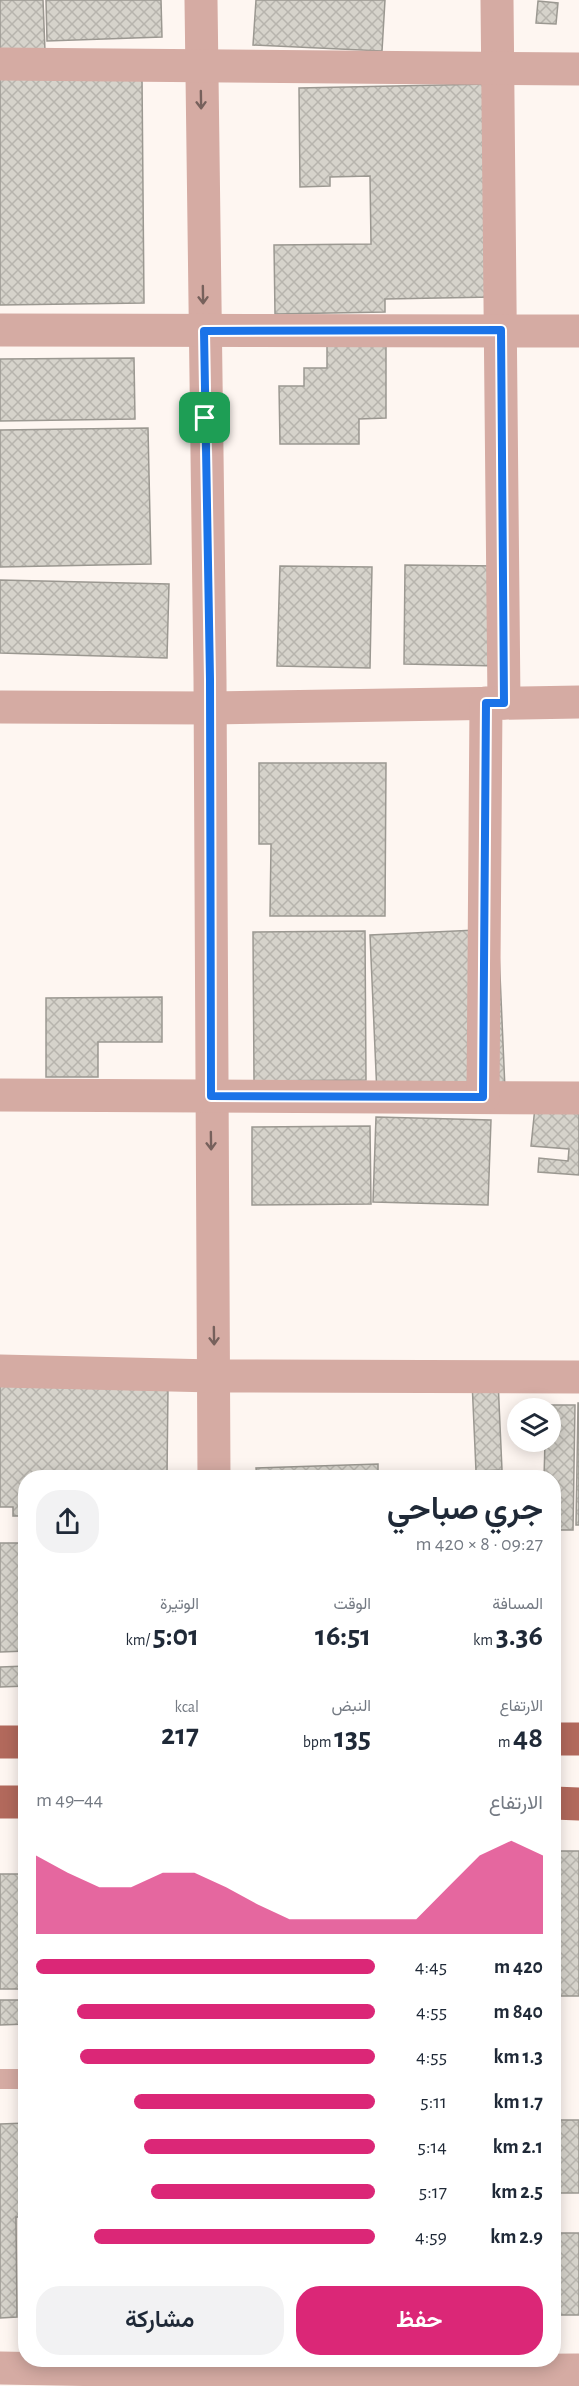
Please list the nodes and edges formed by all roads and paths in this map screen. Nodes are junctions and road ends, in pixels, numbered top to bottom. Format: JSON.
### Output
{"nodes":[{"id":1,"x":201,"y":0,"type":"edge"},
{"id":2,"x":497,"y":0,"type":"edge"},
{"id":3,"x":0,"y":64,"type":"edge"},
{"id":4,"x":200,"y":66,"type":"junction"},
{"id":5,"x":497,"y":69,"type":"junction"},
{"id":6,"x":579,"y":69,"type":"edge"},
{"id":7,"x":0,"y":330,"type":"edge"},
{"id":8,"x":501,"y":330,"type":"junction"},
{"id":9,"x":204,"y":331,"type":"junction"},
{"id":10,"x":579,"y":331,"type":"edge"},
{"id":11,"x":579,"y":702,"type":"edge"},
{"id":12,"x":495,"y":703,"type":"junction"},
{"id":13,"x":0,"y":707,"type":"edge"},
{"id":14,"x":210,"y":708,"type":"junction"},
{"id":15,"x":0,"y":1095,"type":"edge"},
{"id":16,"x":211,"y":1096,"type":"junction"},
{"id":17,"x":483,"y":1097,"type":"junction"},
{"id":18,"x":579,"y":1098,"type":"edge"},
{"id":19,"x":0,"y":1371,"type":"edge"},
{"id":20,"x":214,"y":1376,"type":"junction"},
{"id":21,"x":579,"y":1377,"type":"edge"},
{"id":22,"x":214,"y":1470,"type":"edge"},
{"id":23,"x":561,"y":1739,"type":"edge"},
{"id":24,"x":579,"y":1739,"type":"edge"},
{"id":25,"x":0,"y":1742,"type":"edge"},
{"id":26,"x":18,"y":1742,"type":"edge"},
{"id":27,"x":0,"y":1802,"type":"edge"},
{"id":28,"x":18,"y":1802,"type":"edge"},
{"id":29,"x":561,"y":1803,"type":"edge"},
{"id":30,"x":579,"y":1804,"type":"edge"},
{"id":31,"x":0,"y":2079,"type":"edge"},
{"id":32,"x":18,"y":2079,"type":"edge"},
{"id":33,"x":0,"y":2368,"type":"edge"},
{"id":34,"x":579,"y":2370,"type":"edge"},
{"id":35,"x":223,"y":2373,"type":"edge"}],
"edges":[{"from":1,"to":4,"type":"street"},
{"from":2,"to":5,"type":"street"},
{"from":3,"to":4,"type":"street"},
{"from":4,"to":5,"type":"street"},
{"from":4,"to":9,"type":"street","one_way":true},
{"from":5,"to":6,"type":"street"},
{"from":5,"to":8,"type":"street"},
{"from":7,"to":9,"type":"street"},
{"from":8,"to":9,"type":"street"},
{"from":8,"to":10,"type":"street"},
{"from":8,"to":12,"type":"street"},
{"from":9,"to":14,"type":"street"},
{"from":11,"to":12,"type":"street"},
{"from":12,"to":14,"type":"street"},
{"from":12,"to":17,"type":"street"},
{"from":13,"to":14,"type":"street"},
{"from":14,"to":16,"type":"street"},
{"from":15,"to":16,"type":"street"},
{"from":16,"to":17,"type":"street"},
{"from":16,"to":20,"type":"street","one_way":true},
{"from":17,"to":18,"type":"street"},
{"from":19,"to":20,"type":"street"},
{"from":20,"to":21,"type":"street"},
{"from":20,"to":22,"type":"street"},
{"from":23,"to":24,"type":"main road"},
{"from":25,"to":26,"type":"main road"},
{"from":27,"to":28,"type":"main road"},
{"from":29,"to":30,"type":"main road"},
{"from":31,"to":32,"type":"lane"},
{"from":33,"to":35,"type":"street"},
{"from":34,"to":35,"type":"street"}]}
